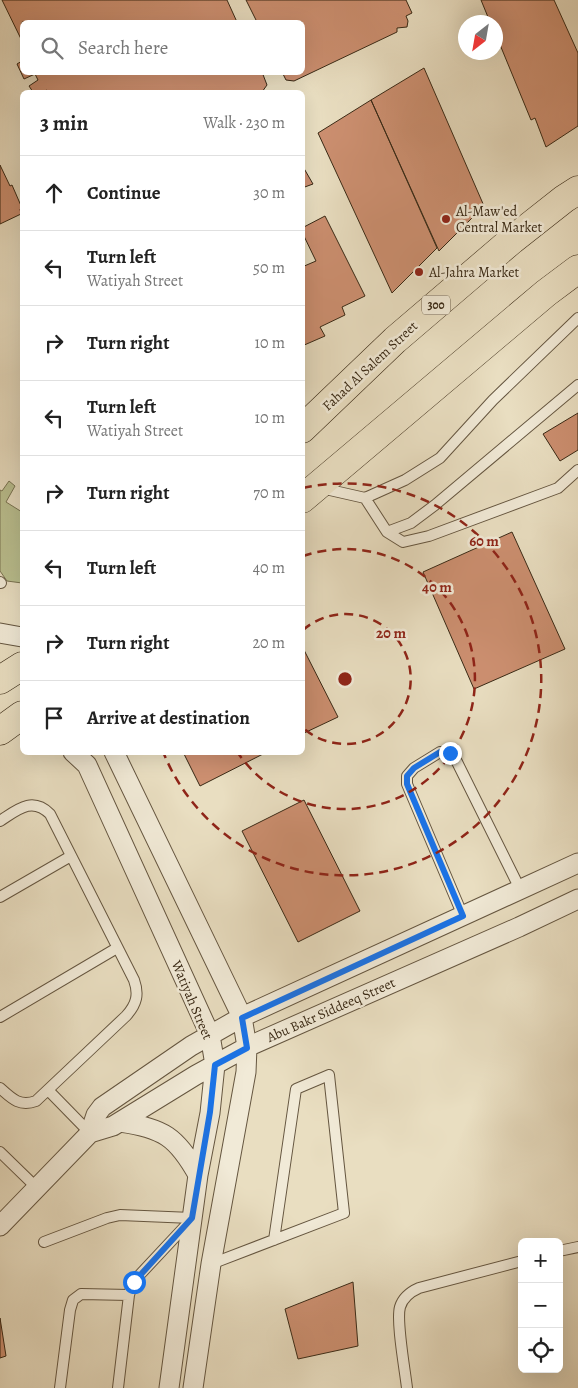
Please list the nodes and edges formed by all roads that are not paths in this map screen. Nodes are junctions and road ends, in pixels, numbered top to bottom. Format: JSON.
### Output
{"nodes":[{"id":1,"x":578,"y":190,"type":"edge"},
{"id":2,"x":578,"y":269,"type":"edge"},
{"id":3,"x":578,"y":318,"type":"edge"},
{"id":4,"x":578,"y":385,"type":"edge"},
{"id":5,"x":305,"y":426,"type":"edge"},
{"id":6,"x":578,"y":470,"type":"edge"},
{"id":7,"x":310,"y":493,"type":"edge"},
{"id":8,"x":365,"y":498,"type":"junction"},
{"id":9,"x":387,"y":532,"type":"junction"},
{"id":10,"x":0,"y":634,"type":"edge"},
{"id":11,"x":20,"y":637,"type":"edge"},
{"id":12,"x":20,"y":667,"type":"edge"},
{"id":13,"x":0,"y":680,"type":"edge"},
{"id":14,"x":20,"y":716,"type":"edge"},
{"id":15,"x":0,"y":731,"type":"edge"},
{"id":16,"x":20,"y":733,"type":"edge"},
{"id":17,"x":76,"y":755,"type":"edge"},
{"id":18,"x":115,"y":755,"type":"edge"},
{"id":19,"x":0,"y":821,"type":"edge"},
{"id":20,"x":71,"y":856,"type":"junction"},
{"id":21,"x":578,"y":863,"type":"edge"},
{"id":22,"x":520,"y":889,"type":"junction"},
{"id":23,"x":0,"y":897,"type":"edge"},
{"id":24,"x":578,"y":898,"type":"edge"},
{"id":25,"x":463,"y":916,"type":"junction"},
{"id":26,"x":117,"y":948,"type":"junction"},
{"id":27,"x":0,"y":1017,"type":"edge"},
{"id":28,"x":242,"y":1018,"type":"junction"},
{"id":29,"x":210,"y":1035,"type":"junction"},
{"id":30,"x":247,"y":1048,"type":"junction"},
{"id":31,"x":215,"y":1065,"type":"junction"},
{"id":32,"x":0,"y":1088,"type":"edge"},
{"id":33,"x":48,"y":1090,"type":"junction"},
{"id":34,"x":120,"y":1122,"type":"junction"},
{"id":35,"x":90,"y":1133,"type":"junction"},
{"id":36,"x":0,"y":1152,"type":"edge"},
{"id":37,"x":198,"y":1175,"type":"junction"},
{"id":38,"x":37,"y":1188,"type":"junction"},
{"id":39,"x":192,"y":1218,"type":"junction"},
{"id":40,"x":0,"y":1226,"type":"edge"},
{"id":41,"x":274,"y":1240,"type":"junction"},
{"id":42,"x":44,"y":1242,"type":"dead end"},
{"id":43,"x":578,"y":1247,"type":"edge"},
{"id":44,"x":563,"y":1251,"type":"edge"},
{"id":45,"x":518,"y":1262,"type":"edge"},
{"id":46,"x":211,"y":1264,"type":"junction"},
{"id":47,"x":129,"y":1295,"type":"junction"},
{"id":48,"x":60,"y":1388,"type":"edge"},
{"id":49,"x":118,"y":1388,"type":"edge"},
{"id":50,"x":169,"y":1388,"type":"edge"},
{"id":51,"x":193,"y":1388,"type":"edge"},
{"id":52,"x":407,"y":1388,"type":"edge"}],
"edges":[{"from":1,"to":5,"type":"main road","name":"Fahad Al Salem Street","number":"300"},
{"from":2,"to":7,"type":"main road"},
{"from":3,"to":8,"type":"lane"},
{"from":4,"to":9,"type":"lane"},
{"from":6,"to":9,"type":"lane"},
{"from":7,"to":8,"type":"lane"},
{"from":8,"to":9,"type":"lane"},
{"from":10,"to":11,"type":"street"},
{"from":12,"to":13,"type":"main road"},
{"from":14,"to":15,"type":"main road"},
{"from":15,"to":16,"type":"street"},
{"from":17,"to":29,"type":"street","name":"Watiyah Street"},
{"from":18,"to":28,"type":"street"},
{"from":19,"to":20,"type":"lane"},
{"from":20,"to":23,"type":"lane"},
{"from":20,"to":26,"type":"lane"},
{"from":21,"to":22,"type":"street","name":"Abu Bakr Siddeeq Street"},
{"from":22,"to":25,"type":"street","name":"Abu Bakr Siddeeq Street"},
{"from":22,"to":25,"type":"lane"},
{"from":24,"to":30,"type":"street","name":"Abu Bakr Siddeeq Street"},
{"from":25,"to":28,"type":"street","name":"Abu Bakr Siddeeq Street"},
{"from":26,"to":27,"type":"lane"},
{"from":26,"to":33,"type":"lane"},
{"from":28,"to":29,"type":"street","name":"Abu Bakr Siddeeq Street"},
{"from":28,"to":30,"type":"street"},
{"from":29,"to":31,"type":"street","name":"Watiyah Street"},
{"from":29,"to":35,"type":"street","name":"Abu Bakr Siddeeq Street"},
{"from":30,"to":31,"type":"street","name":"Abu Bakr Siddeeq Street"},
{"from":30,"to":46,"type":"street"},
{"from":31,"to":34,"type":"street","name":"Abu Bakr Siddeeq Street"},
{"from":31,"to":37,"type":"street","name":"Watiyah Street"},
{"from":32,"to":33,"type":"lane"},
{"from":33,"to":35,"type":"lane"},
{"from":34,"to":35,"type":"street","name":"Abu Bakr Siddeeq Street"},
{"from":34,"to":37,"type":"street"},
{"from":35,"to":38,"type":"street","name":"Abu Bakr Siddeeq Street"},
{"from":36,"to":38,"type":"lane"},
{"from":37,"to":39,"type":"street","name":"Watiyah Street"},
{"from":38,"to":40,"type":"street","name":"Abu Bakr Siddeeq Street"},
{"from":39,"to":42,"type":"lane"},
{"from":39,"to":47,"type":"lane"},
{"from":39,"to":50,"type":"street","name":"Watiyah Street"},
{"from":41,"to":41,"type":"lane"},
{"from":41,"to":46,"type":"lane"},
{"from":43,"to":44,"type":"lane"},
{"from":45,"to":52,"type":"lane"},
{"from":46,"to":51,"type":"street"},
{"from":47,"to":48,"type":"lane"},
{"from":47,"to":49,"type":"lane"}]}
